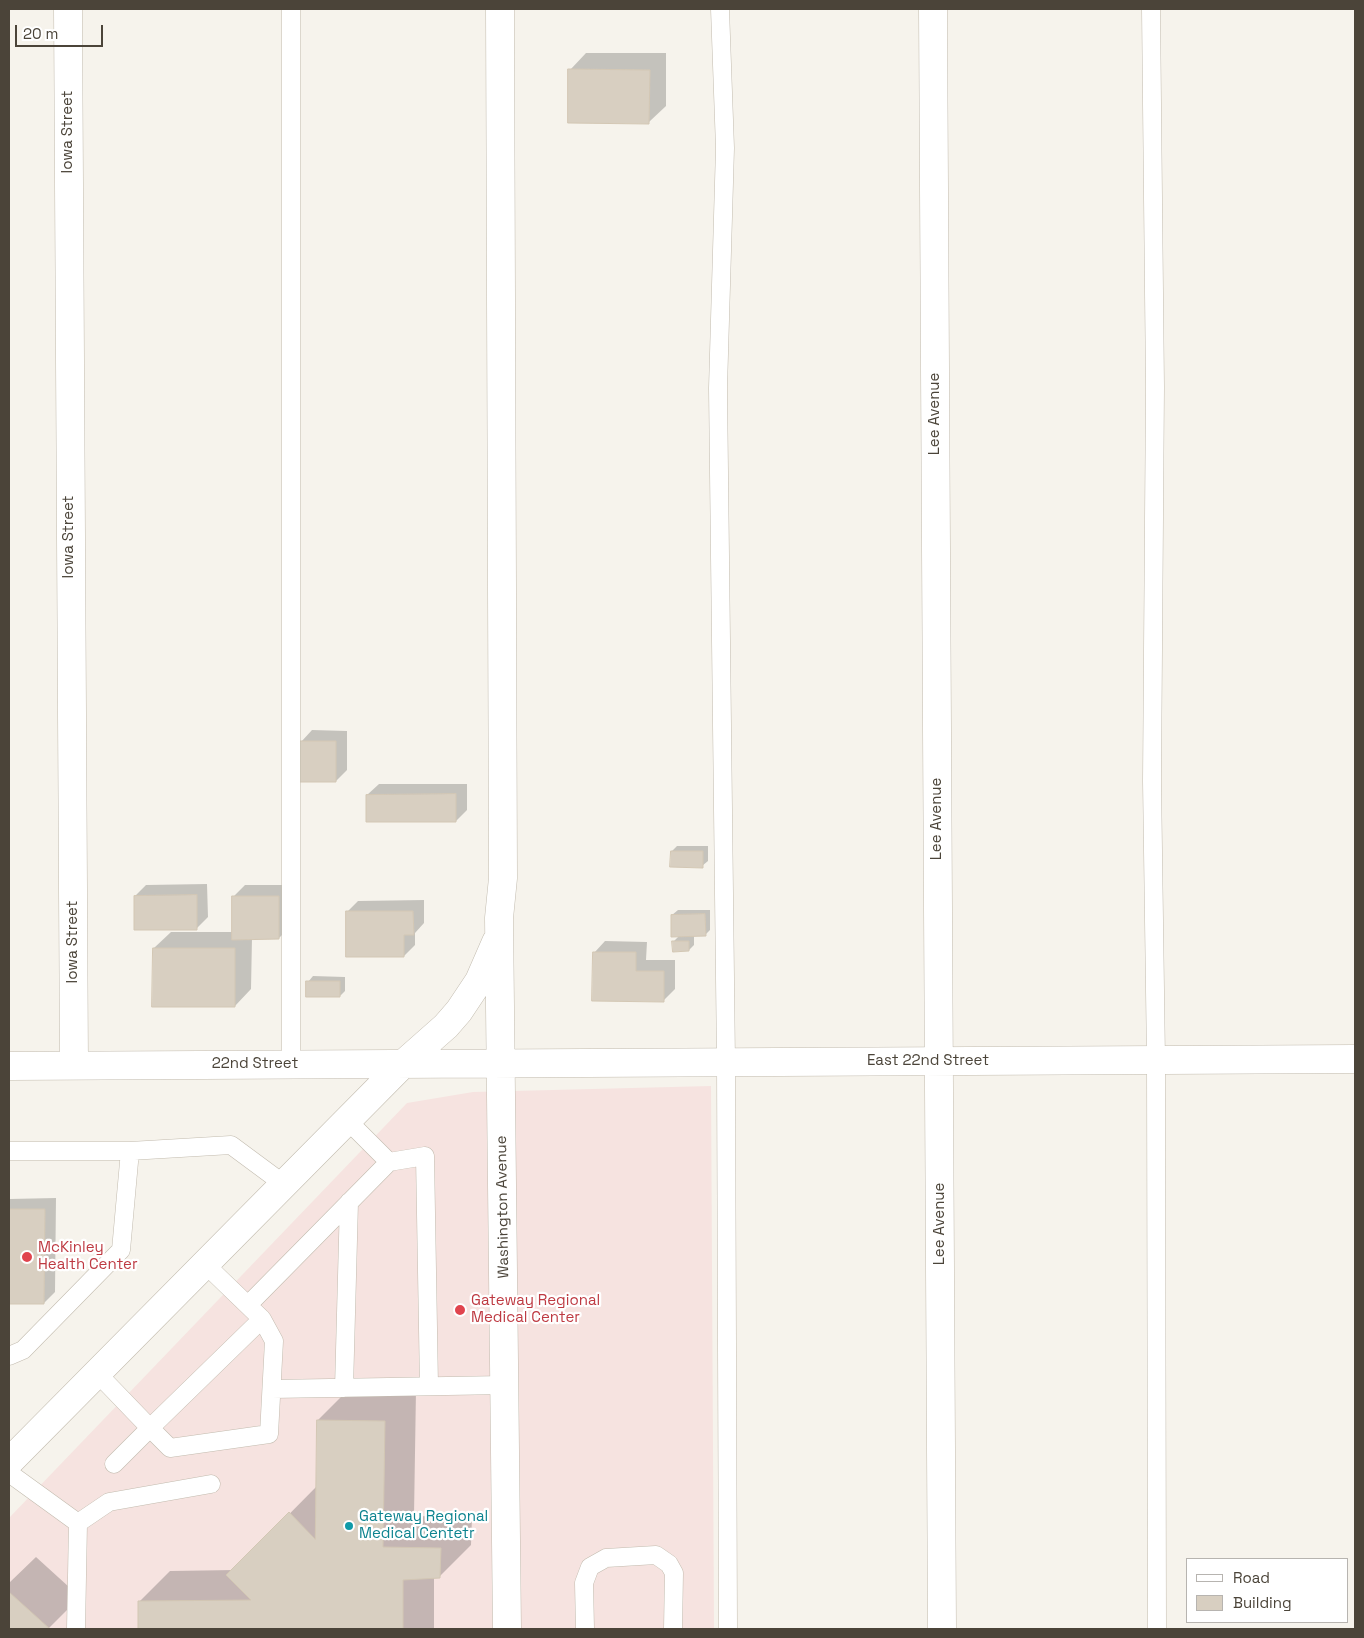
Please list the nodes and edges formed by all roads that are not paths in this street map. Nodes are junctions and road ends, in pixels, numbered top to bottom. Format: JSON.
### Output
{"nodes":[{"id":1,"x":68,"y":9,"type":"edge"},
{"id":2,"x":291,"y":9,"type":"edge"},
{"id":3,"x":500,"y":9,"type":"edge"},
{"id":4,"x":720,"y":9,"type":"edge"},
{"id":5,"x":933,"y":9,"type":"edge"},
{"id":6,"x":1151,"y":9,"type":"edge"},
{"id":7,"x":500,"y":934,"type":"junction"},
{"id":8,"x":1355,"y":1059,"type":"edge"},
{"id":9,"x":1156,"y":1060,"type":"junction"},
{"id":10,"x":939,"y":1061,"type":"junction"},
{"id":11,"x":726,"y":1062,"type":"junction"},
{"id":12,"x":501,"y":1063,"type":"junction"},
{"id":13,"x":291,"y":1064,"type":"junction"},
{"id":14,"x":403,"y":1064,"type":"junction"},
{"id":15,"x":9,"y":1066,"type":"edge"},
{"id":16,"x":74,"y":1066,"type":"junction"},
{"id":17,"x":348,"y":1121,"type":"junction"},
{"id":18,"x":9,"y":1151,"type":"edge"},
{"id":19,"x":130,"y":1151,"type":"junction"},
{"id":20,"x":388,"y":1162,"type":"junction"},
{"id":21,"x":285,"y":1185,"type":"junction"},
{"id":22,"x":349,"y":1202,"type":"junction"},
{"id":23,"x":206,"y":1265,"type":"junction"},
{"id":24,"x":248,"y":1305,"type":"junction"},
{"id":25,"x":262,"y":1319,"type":"junction"},
{"id":26,"x":9,"y":1356,"type":"edge"},
{"id":27,"x":98,"y":1374,"type":"junction"},
{"id":28,"x":505,"y":1385,"type":"junction"},
{"id":29,"x":429,"y":1386,"type":"junction"},
{"id":30,"x":344,"y":1388,"type":"junction"},
{"id":31,"x":272,"y":1389,"type":"junction"},
{"id":32,"x":150,"y":1428,"type":"junction"},
{"id":33,"x":9,"y":1462,"type":"edge"},
{"id":34,"x":114,"y":1464,"type":"dead end"},
{"id":35,"x":9,"y":1473,"type":"edge"},
{"id":36,"x":211,"y":1484,"type":"dead end"},
{"id":37,"x":78,"y":1522,"type":"junction"},
{"id":38,"x":76,"y":1629,"type":"edge"},
{"id":39,"x":507,"y":1629,"type":"edge"},
{"id":40,"x":585,"y":1629,"type":"edge"},
{"id":41,"x":673,"y":1629,"type":"edge"},
{"id":42,"x":728,"y":1629,"type":"edge"},
{"id":43,"x":942,"y":1629,"type":"edge"},
{"id":44,"x":1158,"y":1629,"type":"edge"}],
"edges":[{"from":1,"to":16,"type":"street","name":"Iowa Street"},
{"from":2,"to":13,"type":"lane"},
{"from":3,"to":7,"type":"street","name":"Washington Avenue"},
{"from":4,"to":11,"type":"lane"},
{"from":5,"to":10,"type":"street","name":"Lee Avenue"},
{"from":6,"to":9,"type":"lane"},
{"from":7,"to":12,"type":"street","name":"Washington Avenue"},
{"from":7,"to":14,"type":"street"},
{"from":8,"to":9,"type":"street","name":"East 22nd Street"},
{"from":9,"to":10,"type":"street","name":"East 22nd Street"},
{"from":9,"to":44,"type":"lane"},
{"from":10,"to":11,"type":"street","name":"East 22nd Street"},
{"from":10,"to":43,"type":"street","name":"Lee Avenue"},
{"from":11,"to":12,"type":"street","name":"East 22nd Street"},
{"from":11,"to":42,"type":"lane"},
{"from":12,"to":14,"type":"street","name":"22nd Street"},
{"from":12,"to":28,"type":"street","name":"Washington Avenue"},
{"from":13,"to":14,"type":"street","name":"22nd Street"},
{"from":13,"to":16,"type":"street","name":"22nd Street"},
{"from":14,"to":17,"type":"street"},
{"from":15,"to":16,"type":"street","name":"22nd Street"},
{"from":17,"to":20,"type":"lane"},
{"from":17,"to":21,"type":"street"},
{"from":18,"to":19,"type":"lane"},
{"from":19,"to":21,"type":"lane"},
{"from":19,"to":26,"type":"lane"},
{"from":20,"to":22,"type":"lane"},
{"from":20,"to":29,"type":"lane"},
{"from":21,"to":23,"type":"street"},
{"from":22,"to":24,"type":"lane"},
{"from":22,"to":30,"type":"lane"},
{"from":23,"to":24,"type":"lane"},
{"from":23,"to":27,"type":"street"},
{"from":24,"to":25,"type":"lane"},
{"from":25,"to":31,"type":"lane"},
{"from":25,"to":32,"type":"lane"},
{"from":27,"to":32,"type":"lane"},
{"from":27,"to":33,"type":"street"},
{"from":28,"to":29,"type":"lane"},
{"from":28,"to":39,"type":"street","name":"Washington Avenue"},
{"from":29,"to":30,"type":"lane"},
{"from":30,"to":31,"type":"lane"},
{"from":31,"to":32,"type":"lane"},
{"from":32,"to":34,"type":"lane"},
{"from":35,"to":37,"type":"lane"},
{"from":36,"to":37,"type":"lane"},
{"from":37,"to":38,"type":"lane"},
{"from":40,"to":41,"type":"lane"}]}
